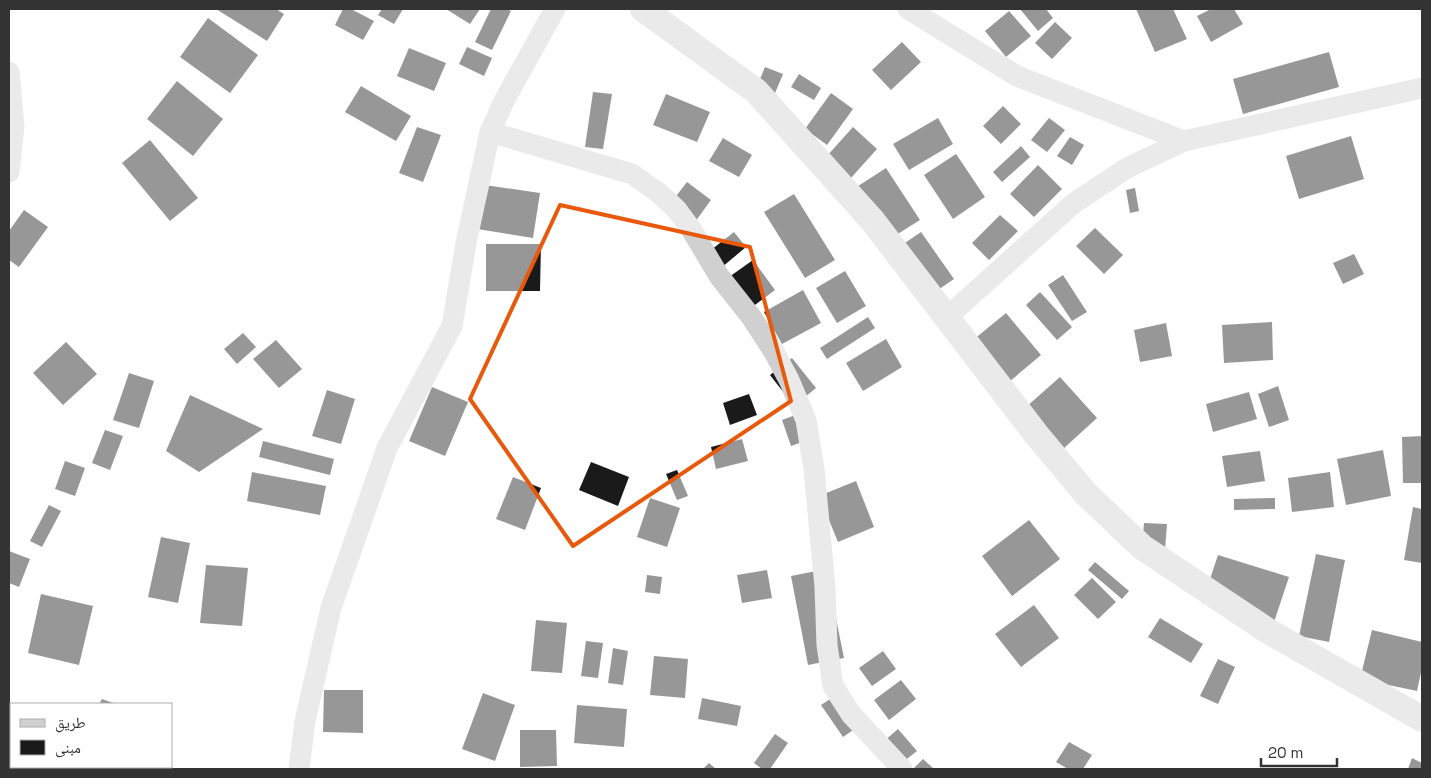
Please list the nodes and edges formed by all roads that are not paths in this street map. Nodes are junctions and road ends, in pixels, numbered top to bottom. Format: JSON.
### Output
{"nodes":[{"id":1,"x":555,"y":9,"type":"edge"},
{"id":2,"x":643,"y":9,"type":"edge"},
{"id":3,"x":908,"y":9,"type":"edge"},
{"id":4,"x":9,"y":72,"type":"edge"},
{"id":5,"x":1422,"y":88,"type":"edge"},
{"id":6,"x":490,"y":132,"type":"junction"},
{"id":7,"x":1184,"y":141,"type":"junction"},
{"id":8,"x":9,"y":172,"type":"edge"},
{"id":9,"x":947,"y":317,"type":"junction"},
{"id":10,"x":1422,"y":719,"type":"edge"},
{"id":11,"x":299,"y":769,"type":"edge"},
{"id":12,"x":902,"y":769,"type":"edge"}],
"edges":[{"from":1,"to":6,"type":"street"},
{"from":2,"to":9,"type":"street"},
{"from":3,"to":7,"type":"street"},
{"from":4,"to":8,"type":"street"},
{"from":5,"to":7,"type":"street"},
{"from":6,"to":11,"type":"street"},
{"from":6,"to":12,"type":"street"},
{"from":7,"to":9,"type":"street"},
{"from":9,"to":10,"type":"street"}]}
